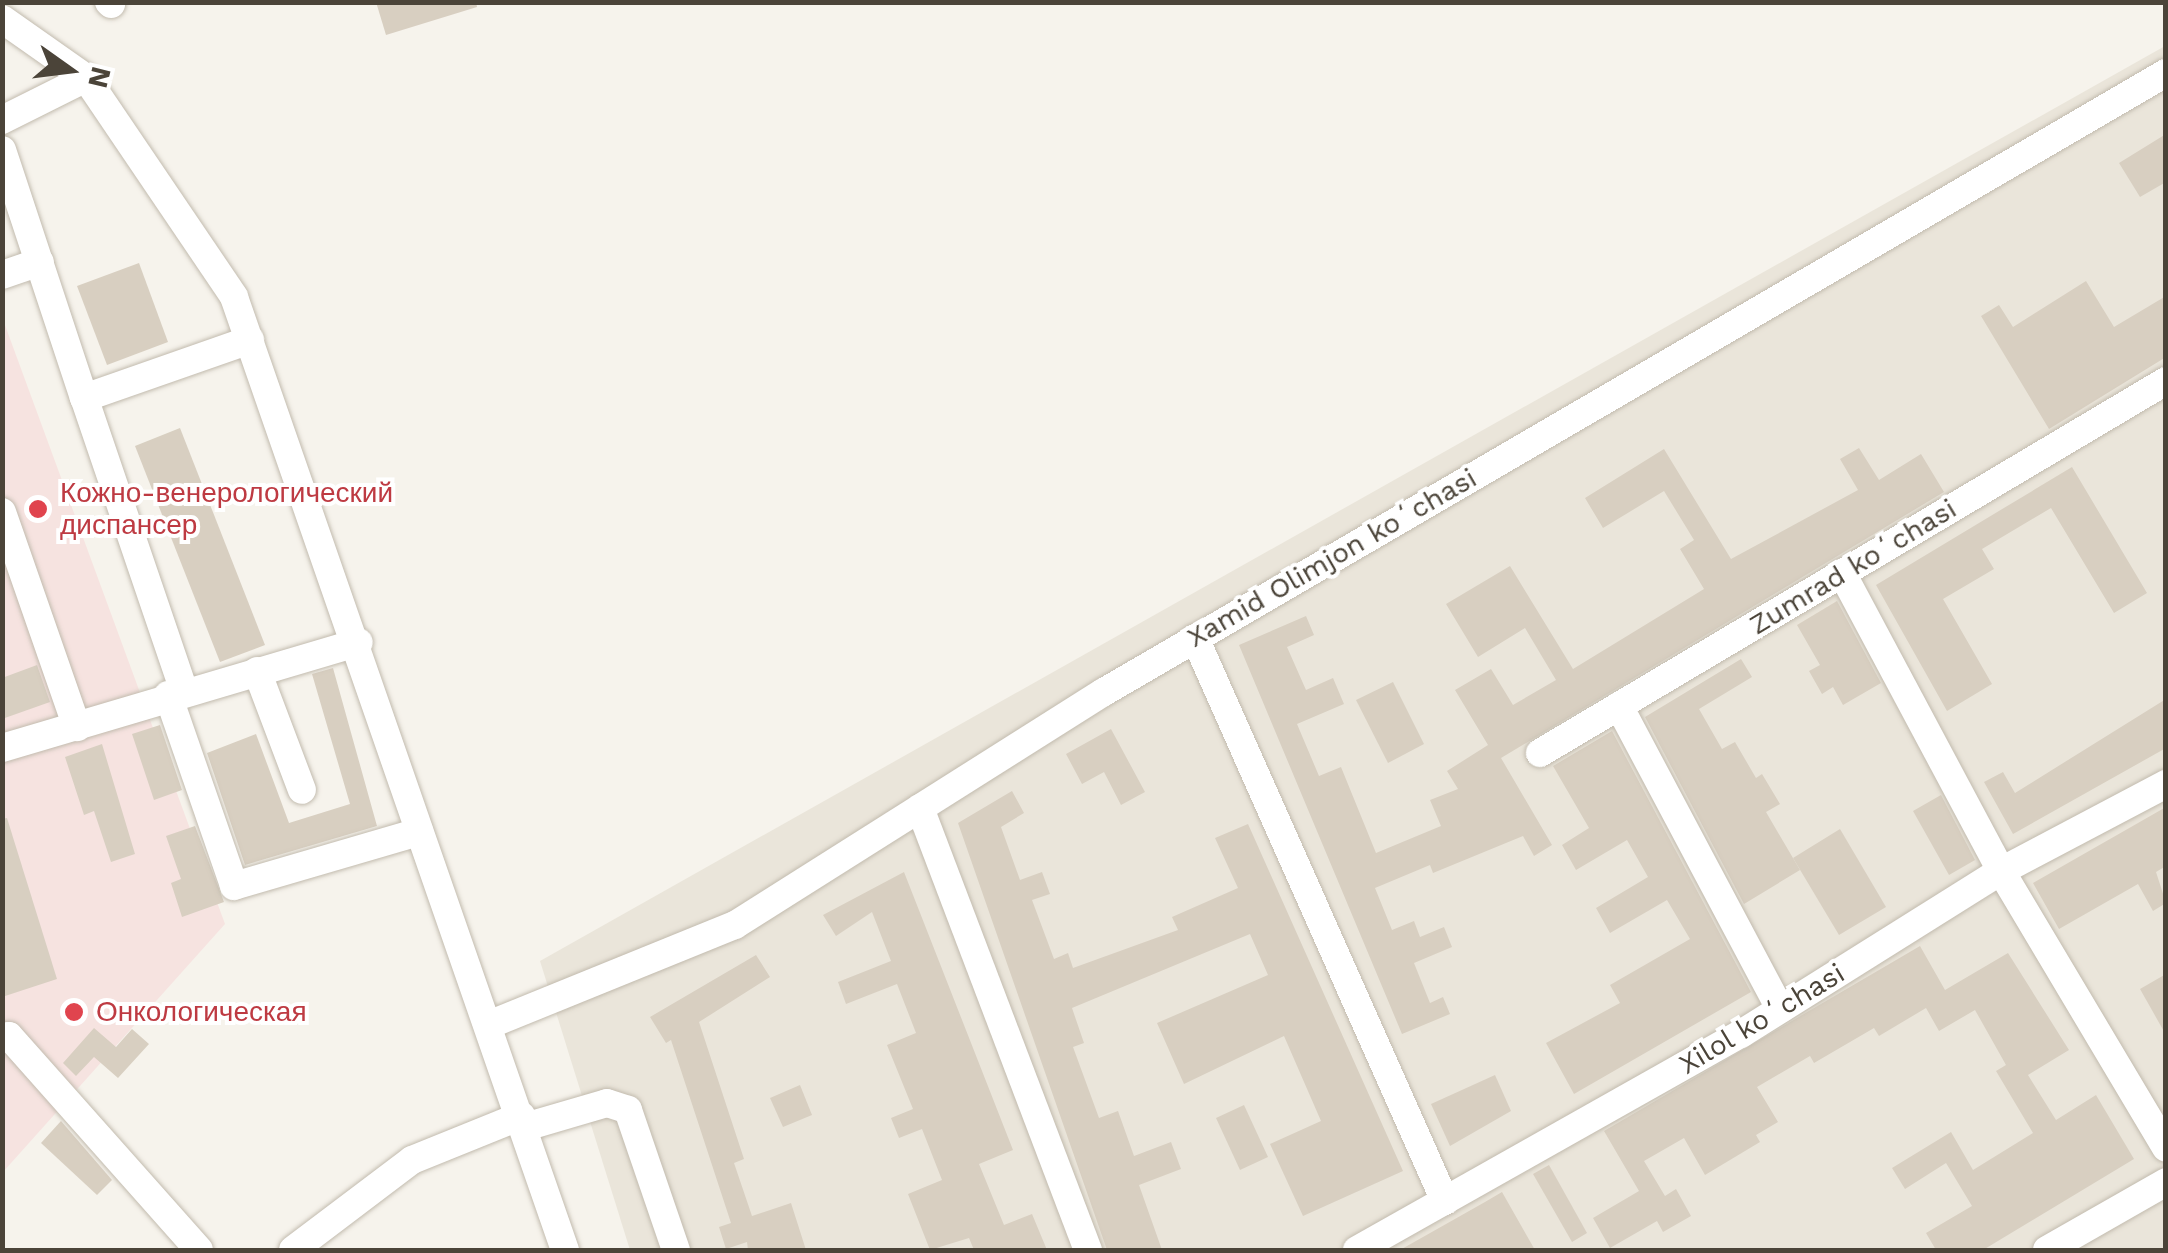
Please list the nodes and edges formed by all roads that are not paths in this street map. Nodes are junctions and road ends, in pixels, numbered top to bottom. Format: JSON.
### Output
{"nodes":[{"id":1,"x":2,"y":19,"type":"edge"},
{"id":2,"x":2166,"y":73,"type":"edge"},
{"id":3,"x":86,"y":78,"type":"junction"},
{"id":4,"x":2,"y":120,"type":"edge"},
{"id":5,"x":4,"y":158,"type":"edge"},
{"id":6,"x":40,"y":262,"type":"junction"},
{"id":7,"x":2,"y":274,"type":"edge"},
{"id":8,"x":250,"y":340,"type":"junction"},
{"id":9,"x":2166,"y":381,"type":"edge"},
{"id":10,"x":84,"y":398,"type":"junction"},
{"id":11,"x":2,"y":512,"type":"edge"},
{"id":12,"x":1842,"y":574,"type":"junction"},
{"id":13,"x":1196,"y":638,"type":"junction"},
{"id":14,"x":359,"y":642,"type":"junction"},
{"id":15,"x":257,"y":671,"type":"junction"},
{"id":16,"x":176,"y":693,"type":"junction"},
{"id":17,"x":1619,"y":706,"type":"junction"},
{"id":18,"x":77,"y":727,"type":"junction"},
{"id":19,"x":2,"y":748,"type":"edge"},
{"id":20,"x":1540,"y":754,"type":"dead end"},
{"id":21,"x":2166,"y":784,"type":"edge"},
{"id":22,"x":302,"y":790,"type":"dead end"},
{"id":23,"x":920,"y":808,"type":"junction"},
{"id":24,"x":418,"y":832,"type":"junction"},
{"id":25,"x":2001,"y":871,"type":"junction"},
{"id":26,"x":1780,"y":1009,"type":"junction"},
{"id":27,"x":491,"y":1024,"type":"junction"},
{"id":28,"x":2,"y":1038,"type":"edge"},
{"id":29,"x":523,"y":1121,"type":"junction"},
{"id":30,"x":2166,"y":1148,"type":"edge"},
{"id":31,"x":2166,"y":1182,"type":"edge"},
{"id":32,"x":1445,"y":1201,"type":"junction"},
{"id":33,"x":199,"y":1250,"type":"edge"},
{"id":34,"x":293,"y":1250,"type":"edge"},
{"id":35,"x":565,"y":1250,"type":"edge"},
{"id":36,"x":676,"y":1250,"type":"edge"},
{"id":37,"x":1088,"y":1250,"type":"edge"},
{"id":38,"x":1357,"y":1250,"type":"edge"},
{"id":39,"x":2048,"y":1250,"type":"edge"}],
"edges":[{"from":1,"to":3,"type":"street"},
{"from":2,"to":13,"type":"street","name":"Xamid Olimjon koʻchasi"},
{"from":3,"to":4,"type":"street"},
{"from":3,"to":8,"type":"street"},
{"from":5,"to":6,"type":"street"},
{"from":6,"to":7,"type":"street"},
{"from":6,"to":10,"type":"street"},
{"from":8,"to":10,"type":"street"},
{"from":8,"to":14,"type":"street"},
{"from":9,"to":12,"type":"street","name":"Zumrad koʻchasi"},
{"from":10,"to":16,"type":"street"},
{"from":11,"to":18,"type":"street"},
{"from":12,"to":17,"type":"street","name":"Zumrad koʻchasi"},
{"from":12,"to":25,"type":"street"},
{"from":13,"to":23,"type":"street","name":"Xamid Olimjon koʻchasi"},
{"from":13,"to":32,"type":"street"},
{"from":14,"to":15,"type":"street"},
{"from":14,"to":24,"type":"street"},
{"from":15,"to":16,"type":"street"},
{"from":15,"to":22,"type":"street"},
{"from":16,"to":18,"type":"street"},
{"from":16,"to":24,"type":"street"},
{"from":17,"to":20,"type":"street","name":"Zumrad koʻchasi"},
{"from":17,"to":26,"type":"street"},
{"from":18,"to":19,"type":"street"},
{"from":21,"to":25,"type":"street","name":"Xilol koʻchasi"},
{"from":23,"to":27,"type":"street","name":"Xamid Olimjon koʻchasi"},
{"from":23,"to":37,"type":"street"},
{"from":24,"to":27,"type":"street"},
{"from":25,"to":26,"type":"street","name":"Xilol koʻchasi"},
{"from":25,"to":30,"type":"street"},
{"from":26,"to":32,"type":"street","name":"Xilol koʻchasi"},
{"from":27,"to":29,"type":"street"},
{"from":28,"to":33,"type":"street"},
{"from":29,"to":34,"type":"street"},
{"from":29,"to":35,"type":"street"},
{"from":29,"to":36,"type":"street"},
{"from":31,"to":39,"type":"street"},
{"from":32,"to":38,"type":"street","name":"Xilol koʻchasi"}]}
